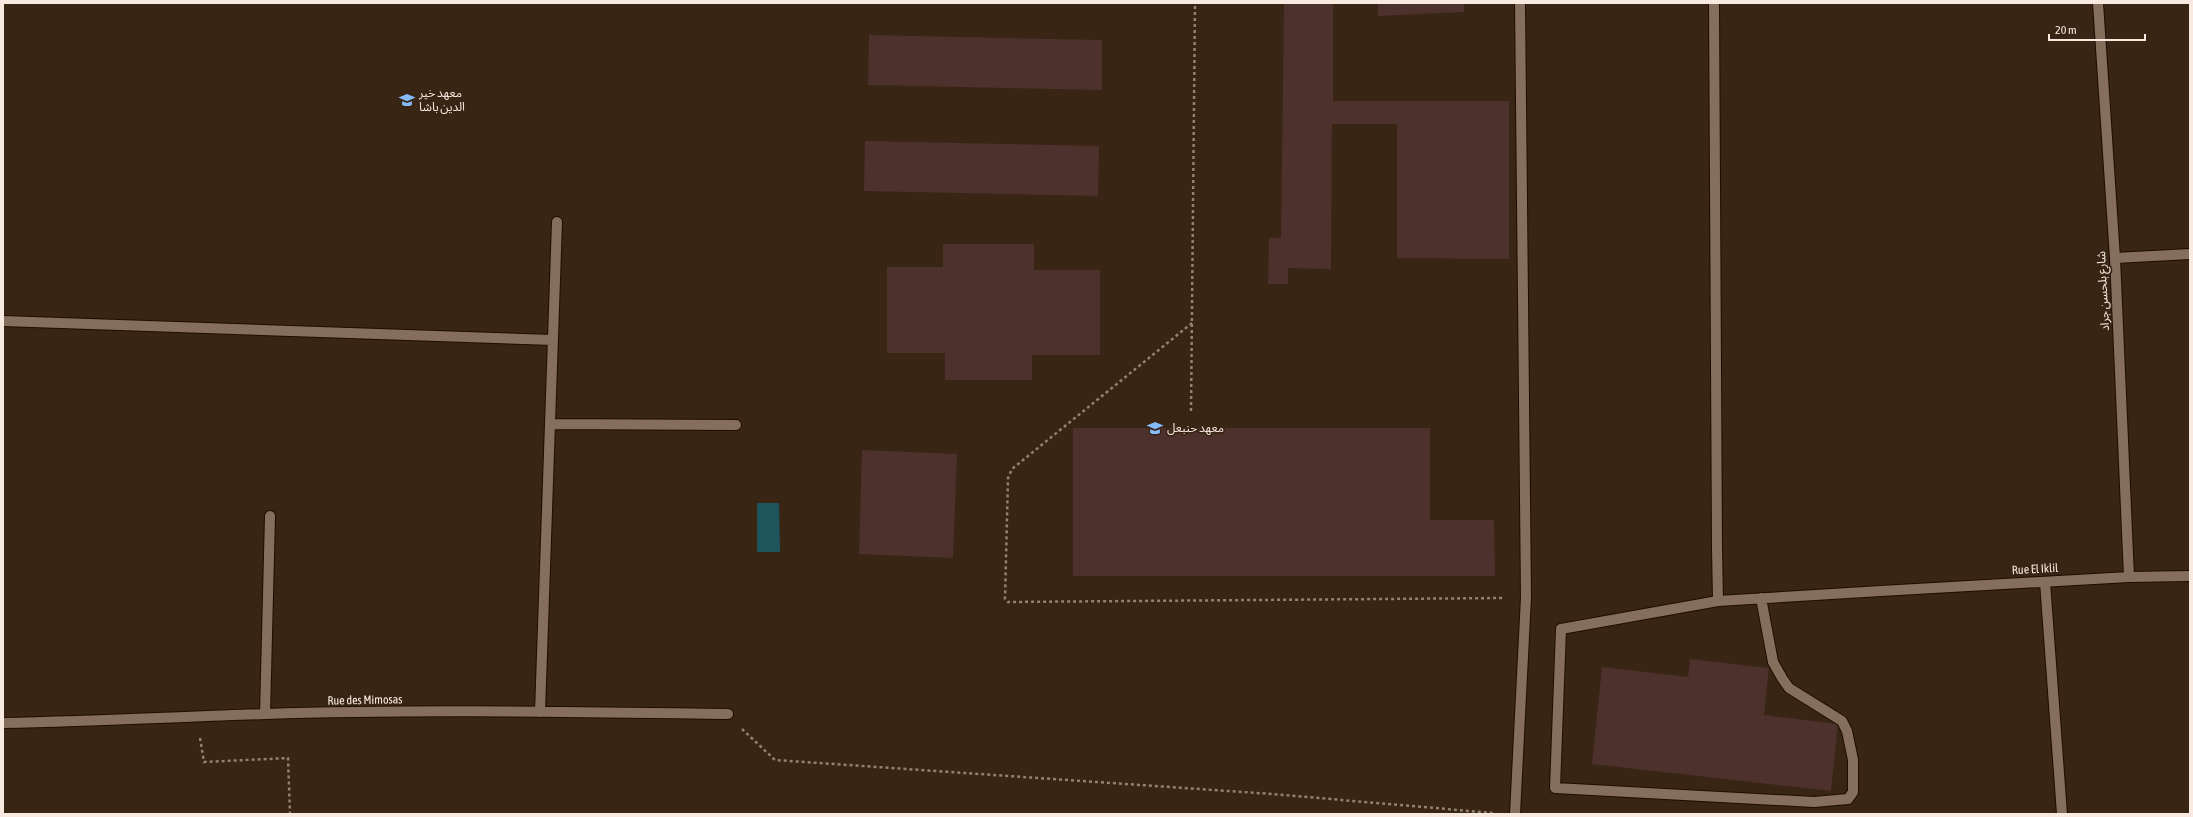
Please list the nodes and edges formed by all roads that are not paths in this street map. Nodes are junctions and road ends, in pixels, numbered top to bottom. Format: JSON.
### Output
{"nodes":[{"id":1,"x":1520,"y":3,"type":"edge"},
{"id":2,"x":1714,"y":3,"type":"edge"},
{"id":3,"x":2098,"y":3,"type":"edge"},
{"id":4,"x":557,"y":222,"type":"dead end"},
{"id":5,"x":2190,"y":254,"type":"edge"},
{"id":6,"x":2115,"y":258,"type":"junction"},
{"id":7,"x":3,"y":321,"type":"edge"},
{"id":8,"x":553,"y":340,"type":"junction"},
{"id":9,"x":550,"y":424,"type":"junction"},
{"id":10,"x":736,"y":425,"type":"dead end"},
{"id":11,"x":270,"y":516,"type":"dead end"},
{"id":12,"x":2190,"y":576,"type":"edge"},
{"id":13,"x":2129,"y":577,"type":"junction"},
{"id":14,"x":2045,"y":582,"type":"junction"},
{"id":15,"x":1761,"y":598,"type":"junction"},
{"id":16,"x":1718,"y":602,"type":"junction"},
{"id":17,"x":540,"y":712,"type":"junction"},
{"id":18,"x":265,"y":714,"type":"junction"},
{"id":19,"x":728,"y":714,"type":"road end"},
{"id":20,"x":3,"y":723,"type":"edge"},
{"id":21,"x":1515,"y":814,"type":"edge"},
{"id":22,"x":2062,"y":814,"type":"edge"}],
"edges":[{"from":1,"to":21,"type":"street"},
{"from":2,"to":16,"type":"street"},
{"from":3,"to":6,"type":"street","name":"شارع بلحسن جراد"},
{"from":4,"to":8,"type":"street"},
{"from":5,"to":6,"type":"street"},
{"from":6,"to":13,"type":"street","name":"شارع بلحسن جراد"},
{"from":7,"to":8,"type":"street"},
{"from":8,"to":9,"type":"street"},
{"from":9,"to":10,"type":"street"},
{"from":9,"to":17,"type":"street"},
{"from":11,"to":18,"type":"street"},
{"from":12,"to":13,"type":"street","name":"Rue El Iklil"},
{"from":13,"to":14,"type":"street","name":"Rue El Iklil"},
{"from":14,"to":15,"type":"street","name":"Rue El Iklil"},
{"from":14,"to":22,"type":"street"},
{"from":15,"to":16,"type":"street","name":"Rue El Iklil"},
{"from":15,"to":16,"type":"street","name":"Rue El Iklil"},
{"from":17,"to":18,"type":"street","name":"Rue des Mimosas"},
{"from":17,"to":19,"type":"street","name":"Rue des Mimosas"},
{"from":18,"to":20,"type":"street","name":"Rue des Mimosas"}]}
